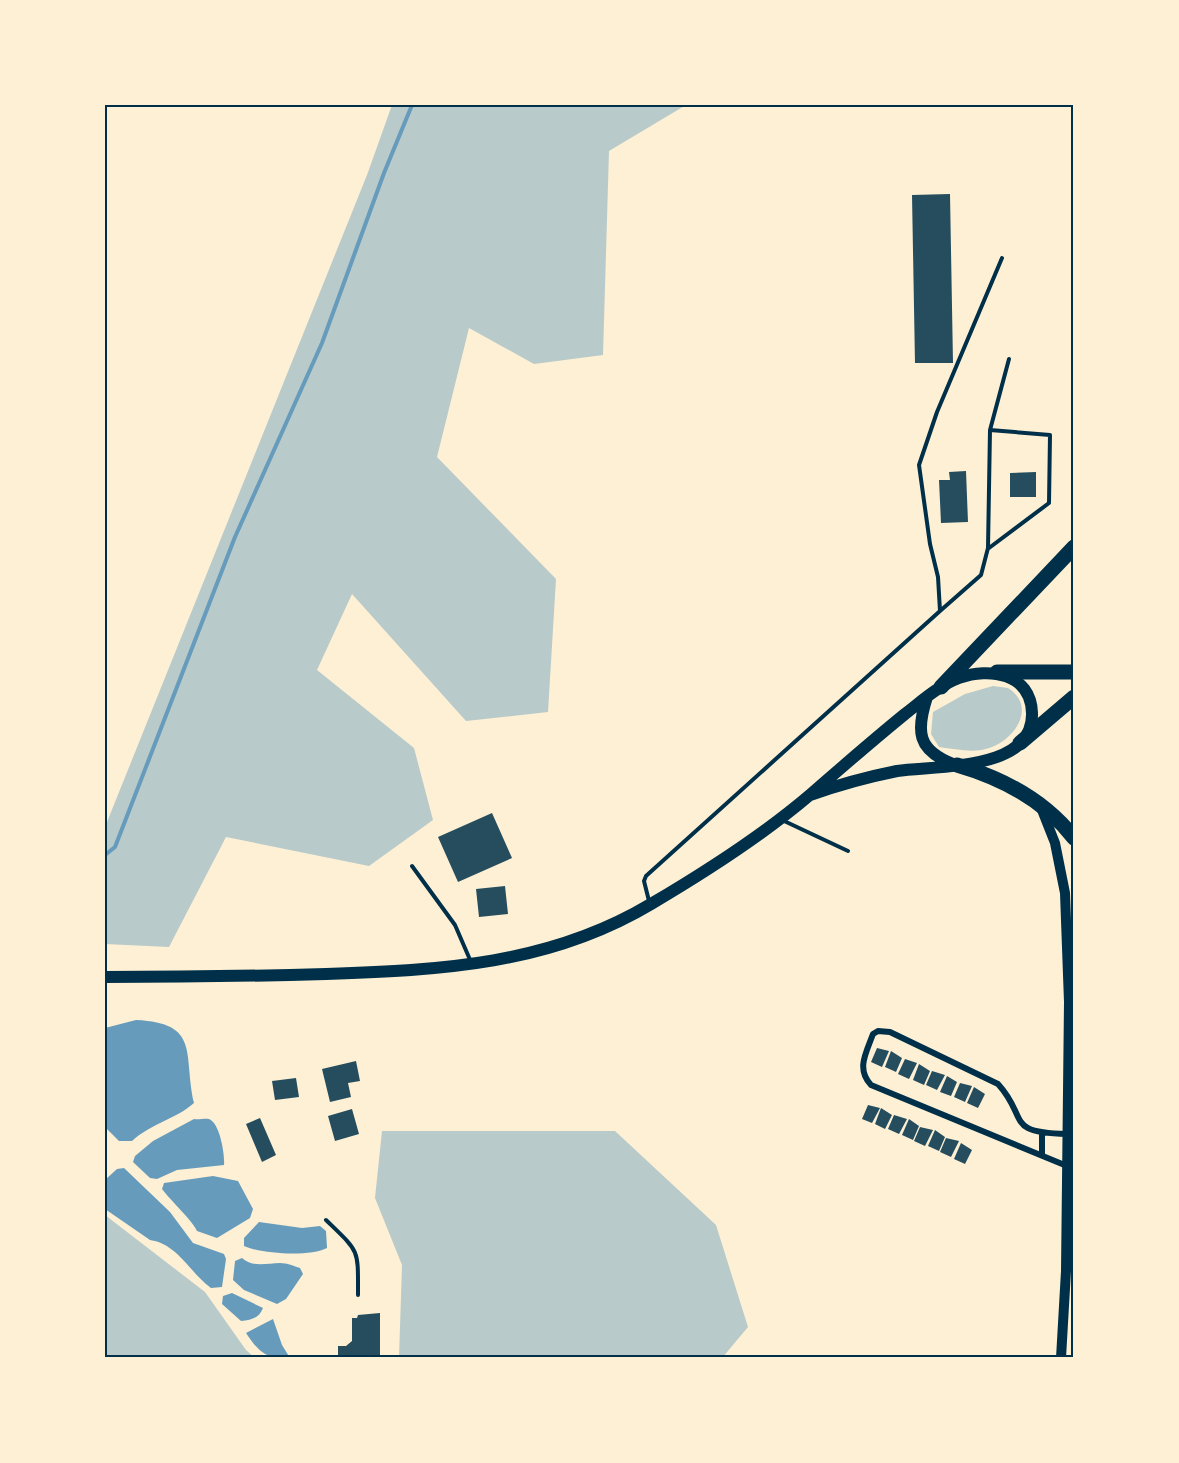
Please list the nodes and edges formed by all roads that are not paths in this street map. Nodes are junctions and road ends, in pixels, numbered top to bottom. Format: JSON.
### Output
{"nodes":[{"id":1,"x":1002,"y":258,"type":"dead end"},
{"id":2,"x":1009,"y":359,"type":"dead end"},
{"id":3,"x":990,"y":430,"type":"junction"},
{"id":4,"x":1074,"y":547,"type":"edge"},
{"id":5,"x":988,"y":549,"type":"junction"},
{"id":6,"x":940,"y":611,"type":"junction"},
{"id":7,"x":997,"y":672,"type":"junction"},
{"id":8,"x":1074,"y":672,"type":"edge"},
{"id":9,"x":941,"y":687,"type":"junction"},
{"id":10,"x":927,"y":698,"type":"junction"},
{"id":11,"x":1074,"y":698,"type":"edge"},
{"id":12,"x":1020,"y":743,"type":"junction"},
{"id":13,"x":957,"y":765,"type":"junction"},
{"id":14,"x":810,"y":795,"type":"junction"},
{"id":15,"x":1040,"y":805,"type":"junction"},
{"id":16,"x":779,"y":819,"type":"junction"},
{"id":17,"x":1074,"y":838,"type":"edge"},
{"id":18,"x":848,"y":851,"type":"dead end"},
{"id":19,"x":412,"y":866,"type":"dead end"},
{"id":20,"x":650,"y":905,"type":"junction"},
{"id":21,"x":472,"y":965,"type":"junction"},
{"id":22,"x":105,"y":977,"type":"edge"},
{"id":23,"x":1042,"y":1134,"type":"junction"},
{"id":24,"x":1067,"y":1134,"type":"junction"},
{"id":25,"x":1042,"y":1155,"type":"junction"},
{"id":26,"x":1067,"y":1166,"type":"junction"},
{"id":27,"x":327,"y":1220,"type":"dead end"},
{"id":28,"x":358,"y":1295,"type":"dead end"},
{"id":29,"x":1061,"y":1358,"type":"edge"}],
"edges":[{"from":1,"to":6,"type":"lane"},
{"from":2,"to":3,"type":"lane"},
{"from":3,"to":5,"type":"lane"},
{"from":3,"to":5,"type":"lane"},
{"from":4,"to":9,"type":"highway"},
{"from":5,"to":6,"type":"lane"},
{"from":6,"to":20,"type":"lane"},
{"from":7,"to":8,"type":"highway"},
{"from":7,"to":9,"type":"main road"},
{"from":7,"to":12,"type":"main road"},
{"from":9,"to":10,"type":"main road"},
{"from":10,"to":13,"type":"main road"},
{"from":10,"to":14,"type":"main road"},
{"from":11,"to":12,"type":"highway"},
{"from":12,"to":13,"type":"main road"},
{"from":13,"to":14,"type":"main road"},
{"from":13,"to":15,"type":"highway"},
{"from":14,"to":16,"type":"main road"},
{"from":15,"to":17,"type":"highway"},
{"from":15,"to":24,"type":"main road"},
{"from":16,"to":18,"type":"lane"},
{"from":16,"to":20,"type":"main road"},
{"from":19,"to":21,"type":"lane"},
{"from":20,"to":21,"type":"main road"},
{"from":21,"to":22,"type":"main road"},
{"from":23,"to":24,"type":"street"},
{"from":23,"to":25,"type":"street"},
{"from":23,"to":25,"type":"street"},
{"from":24,"to":26,"type":"main road"},
{"from":25,"to":26,"type":"street"},
{"from":26,"to":29,"type":"main road"},
{"from":27,"to":28,"type":"lane"}]}
